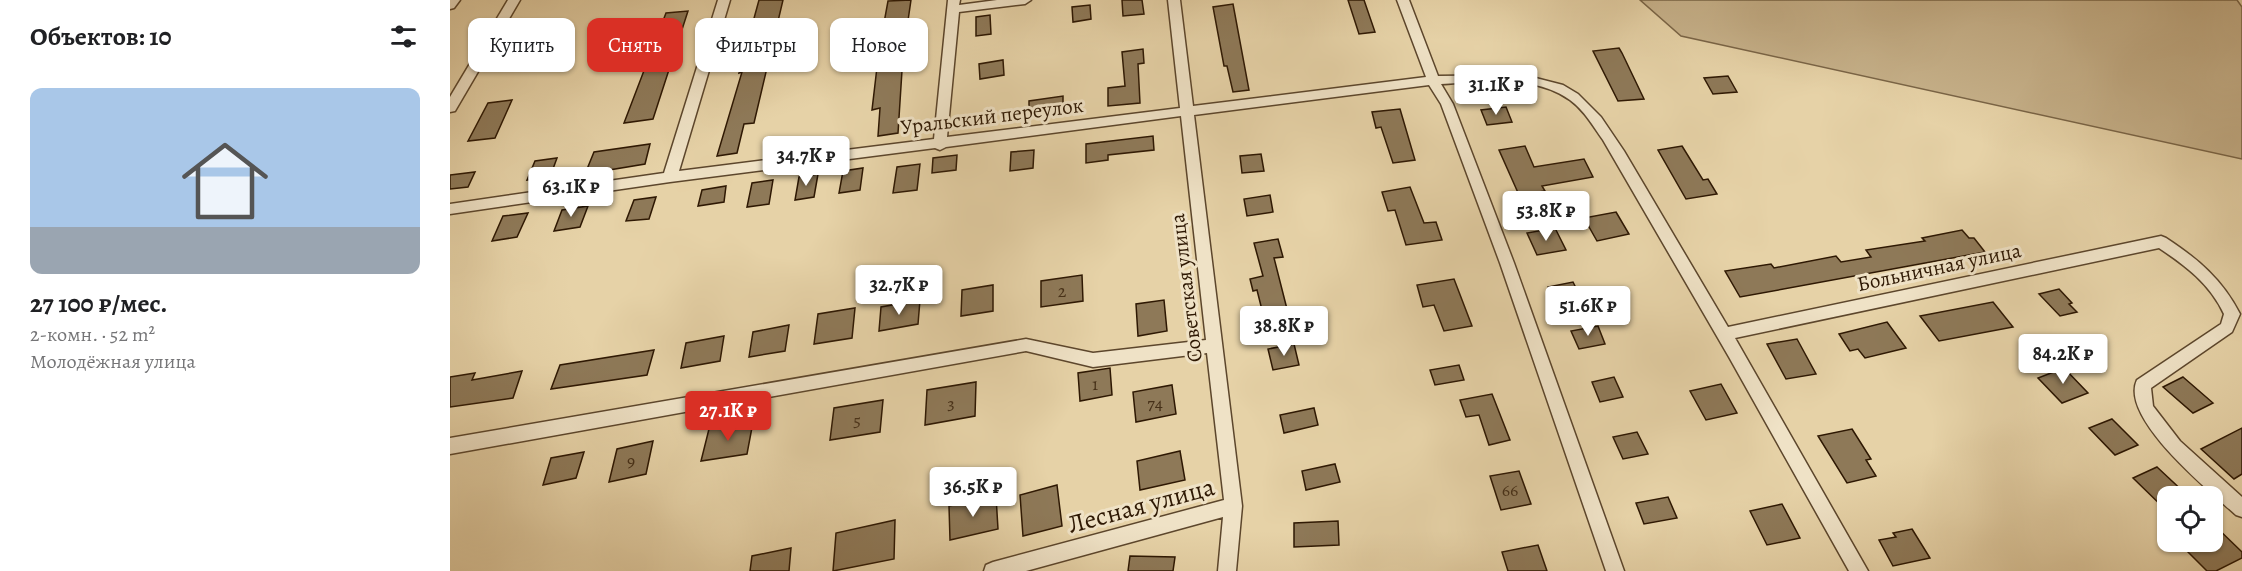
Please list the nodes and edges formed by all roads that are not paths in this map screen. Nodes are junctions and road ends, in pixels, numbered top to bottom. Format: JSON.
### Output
{"nodes":[{"id":1,"x":454,"y":0,"type":"edge"},
{"id":2,"x":514,"y":0,"type":"edge"},
{"id":3,"x":724,"y":0,"type":"edge"},
{"id":4,"x":1025,"y":0,"type":"edge"},
{"id":5,"x":1174,"y":0,"type":"edge"},
{"id":6,"x":1403,"y":0,"type":"edge"},
{"id":7,"x":954,"y":4,"type":"edge"},
{"id":8,"x":450,"y":5,"type":"edge"},
{"id":9,"x":1433,"y":80,"type":"junction"},
{"id":10,"x":450,"y":108,"type":"edge"},
{"id":11,"x":1187,"y":112,"type":"junction"},
{"id":12,"x":940,"y":145,"type":"junction"},
{"id":13,"x":670,"y":177,"type":"junction"},
{"id":14,"x":450,"y":209,"type":"edge"},
{"id":15,"x":1725,"y":334,"type":"junction"},
{"id":16,"x":1213,"y":346,"type":"junction"},
{"id":17,"x":450,"y":446,"type":"edge"},
{"id":18,"x":1233,"y":506,"type":"junction"},
{"id":19,"x":2242,"y":509,"type":"edge"},
{"id":20,"x":993,"y":571,"type":"edge"},
{"id":21,"x":1227,"y":571,"type":"edge"},
{"id":22,"x":1615,"y":571,"type":"edge"},
{"id":23,"x":1859,"y":571,"type":"edge"}],
"edges":[{"from":1,"to":8,"type":"street"},
{"from":2,"to":10,"type":"street"},
{"from":3,"to":13,"type":"street"},
{"from":4,"to":7,"type":"street"},
{"from":5,"to":11,"type":"street","name":"Советская улица"},
{"from":6,"to":9,"type":"street"},
{"from":7,"to":12,"type":"street"},
{"from":9,"to":11,"type":"street","name":"Уральский переулок"},
{"from":9,"to":15,"type":"street"},
{"from":9,"to":22,"type":"street"},
{"from":11,"to":12,"type":"street","name":"Уральский переулок"},
{"from":11,"to":16,"type":"street","name":"Советская улица"},
{"from":12,"to":13,"type":"street","name":"Уральский переулок"},
{"from":13,"to":14,"type":"street","name":"Уральский переулок"},
{"from":15,"to":19,"type":"street","name":"Больничная улица"},
{"from":15,"to":23,"type":"street"},
{"from":16,"to":17,"type":"street"},
{"from":16,"to":18,"type":"street","name":"Советская улица"},
{"from":18,"to":20,"type":"street","name":"Лесная улица"},
{"from":18,"to":21,"type":"street","name":"Советская улица"}]}
